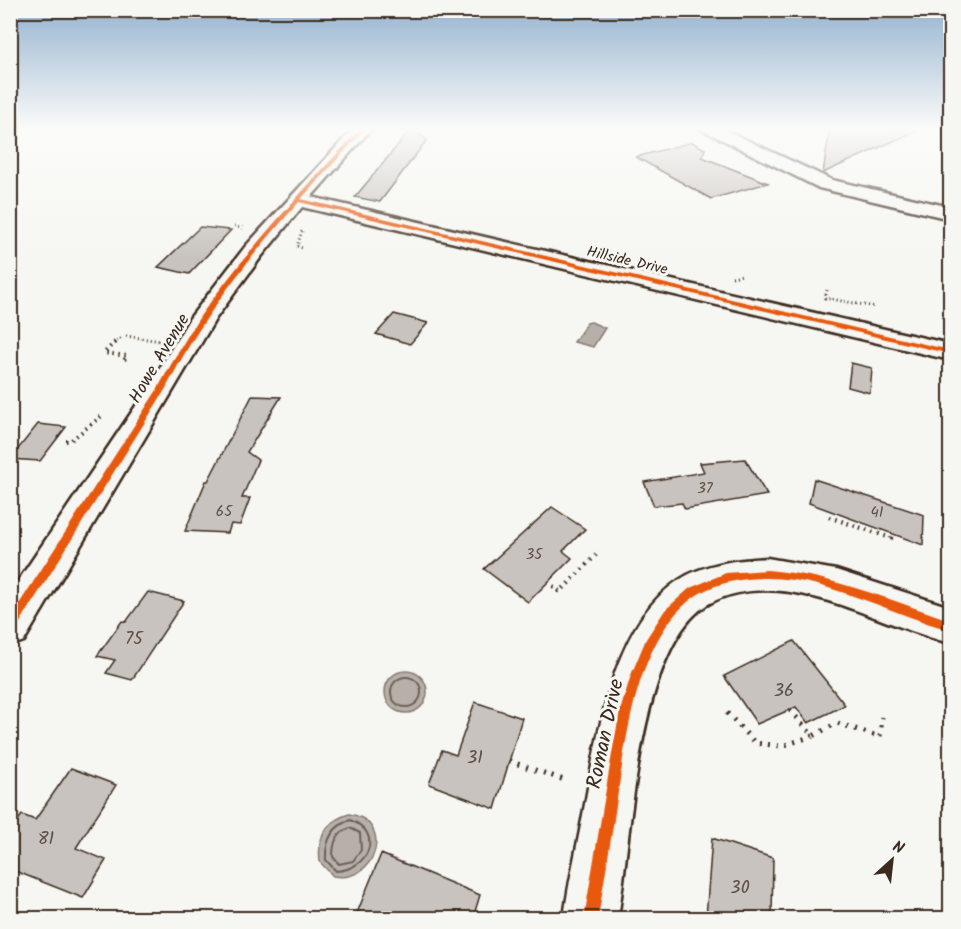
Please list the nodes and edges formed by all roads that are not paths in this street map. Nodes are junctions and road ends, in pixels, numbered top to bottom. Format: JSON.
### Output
{"nodes":[{"id":1,"x":324,"y":171,"type":"edge"},
{"id":2,"x":799,"y":171,"type":"edge"},
{"id":3,"x":297,"y":200,"type":"junction"},
{"id":4,"x":951,"y":213,"type":"edge"},
{"id":5,"x":951,"y":352,"type":"edge"},
{"id":6,"x":951,"y":625,"type":"edge"},
{"id":7,"x":10,"y":628,"type":"edge"},
{"id":8,"x":591,"y":918,"type":"edge"}],
"edges":[{"from":1,"to":3,"type":"street","name":"Howe Avenue"},
{"from":2,"to":4,"type":"street"},
{"from":3,"to":5,"type":"street","name":"Hillside Drive"},
{"from":3,"to":7,"type":"street","name":"Howe Avenue"},
{"from":6,"to":8,"type":"street","name":"Roman Drive"}]}
